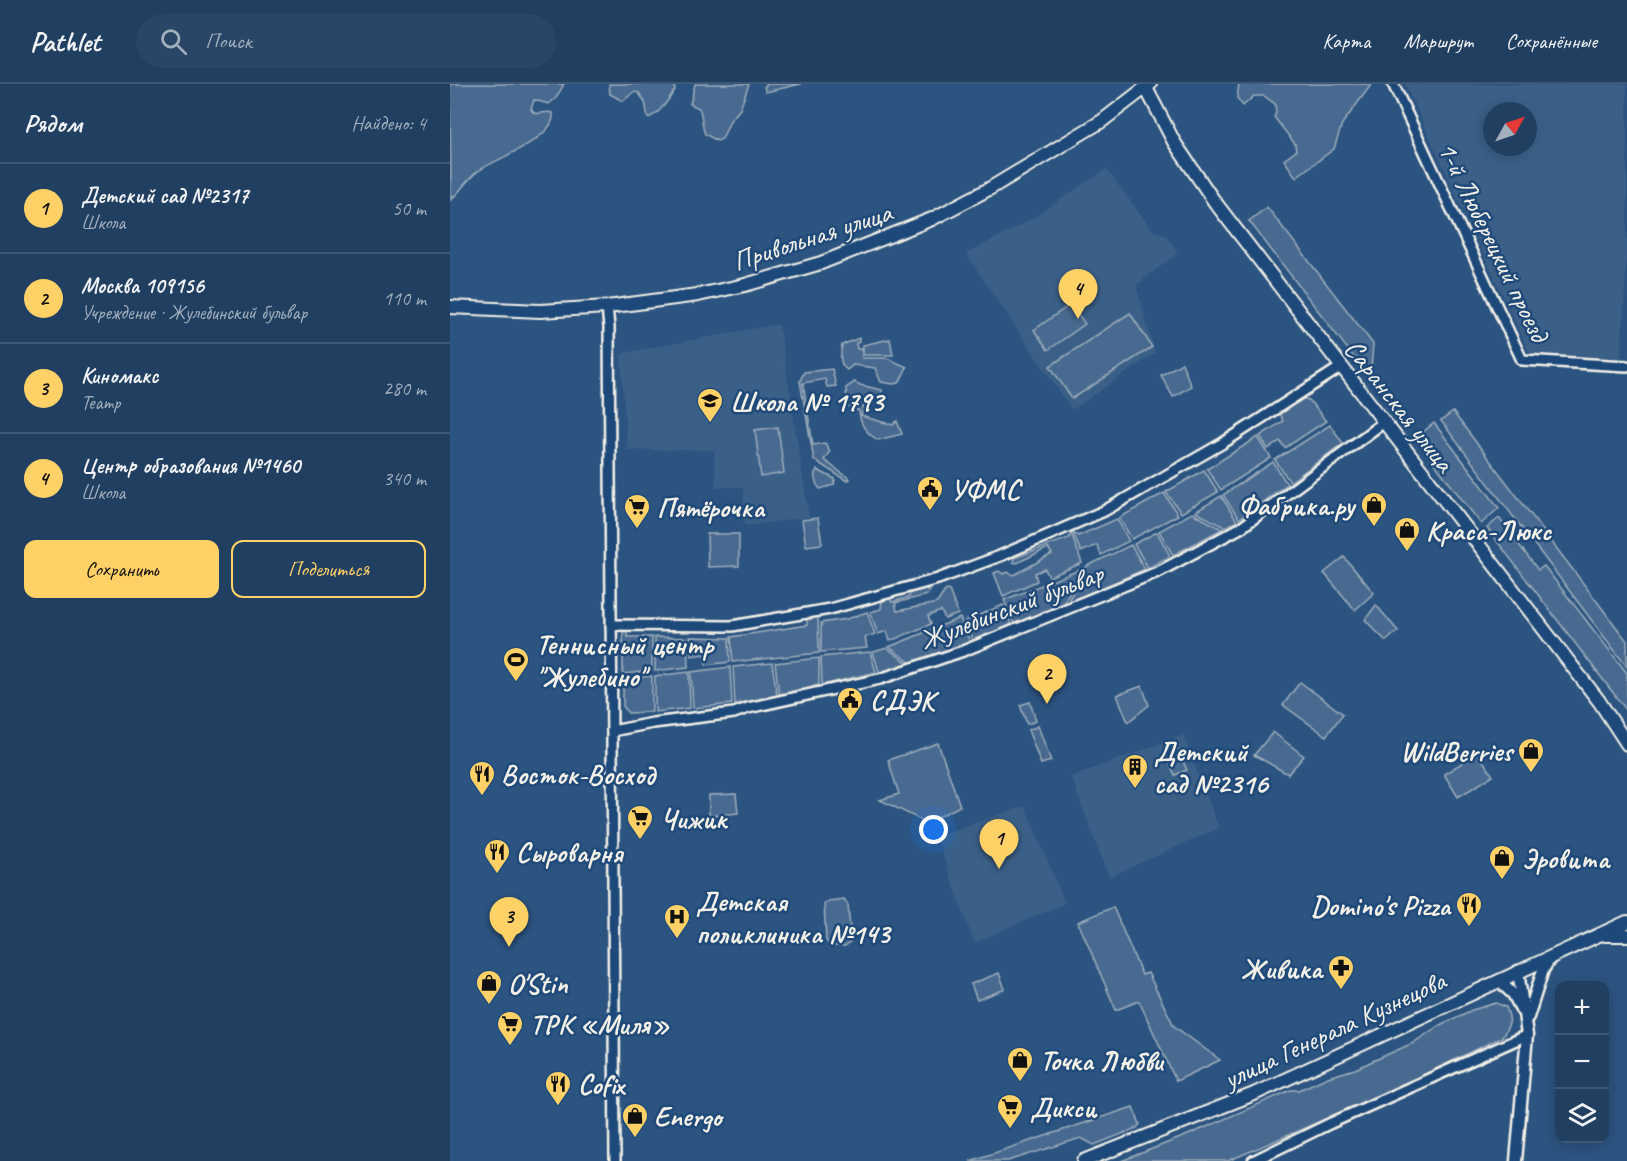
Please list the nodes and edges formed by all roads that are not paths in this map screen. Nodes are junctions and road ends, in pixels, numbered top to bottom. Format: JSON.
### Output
{"nodes":[{"id":1,"x":1393,"y":84,"type":"edge"},
{"id":2,"x":1148,"y":86,"type":"edge"},
{"id":3,"x":450,"y":307,"type":"edge"},
{"id":4,"x":607,"y":307,"type":"junction"},
{"id":5,"x":1627,"y":366,"type":"edge"},
{"id":6,"x":1341,"y":367,"type":"junction"},
{"id":7,"x":1384,"y":422,"type":"junction"},
{"id":8,"x":611,"y":626,"type":"junction"},
{"id":9,"x":612,"y":731,"type":"junction"},
{"id":10,"x":1627,"y":744,"type":"edge"},
{"id":11,"x":1627,"y":922,"type":"edge"},
{"id":12,"x":1601,"y":935,"type":"junction"},
{"id":13,"x":1627,"y":935,"type":"edge"},
{"id":14,"x":1552,"y":955,"type":"junction"},
{"id":15,"x":1518,"y":971,"type":"junction"},
{"id":16,"x":1499,"y":981,"type":"junction"},
{"id":17,"x":1527,"y":1020,"type":"junction"},
{"id":18,"x":1527,"y":1035,"type":"junction"},
{"id":19,"x":615,"y":1161,"type":"edge"},
{"id":20,"x":1084,"y":1161,"type":"edge"},
{"id":21,"x":1253,"y":1161,"type":"edge"},
{"id":22,"x":1516,"y":1161,"type":"edge"}],
"edges":[{"from":1,"to":5,"type":"street","name":"1-й Люберецкий проезд"},
{"from":2,"to":4,"type":"main road","name":"Привольная улица"},
{"from":2,"to":6,"type":"main road","name":"Саранская улица"},
{"from":3,"to":4,"type":"main road","name":"Привольная улица"},
{"from":4,"to":8,"type":"street"},
{"from":6,"to":7,"type":"main road","name":"Саранская улица"},
{"from":6,"to":8,"type":"street","name":"Жулебинский бульвар"},
{"from":7,"to":9,"type":"street","name":"Жулебинский бульвар"},
{"from":7,"to":10,"type":"main road","name":"Саранская улица"},
{"from":8,"to":9,"type":"street"},
{"from":9,"to":19,"type":"street"},
{"from":11,"to":12,"type":"main road","name":"улица Генерала Кузнецова"},
{"from":12,"to":13,"type":"main road","name":"улица Генерала Кузнецова"},
{"from":12,"to":14,"type":"main road","name":"улица Генерала Кузнецова"},
{"from":14,"to":15,"type":"main road","name":"улица Генерала Кузнецова"},
{"from":14,"to":17,"type":"street"},
{"from":15,"to":16,"type":"main road","name":"улица Генерала Кузнецова"},
{"from":15,"to":17,"type":"street"},
{"from":16,"to":17,"type":"street"},
{"from":16,"to":20,"type":"main road","name":"улица Генерала Кузнецова"},
{"from":17,"to":18,"type":"street"},
{"from":18,"to":21,"type":"street"},
{"from":18,"to":22,"type":"street"}]}
